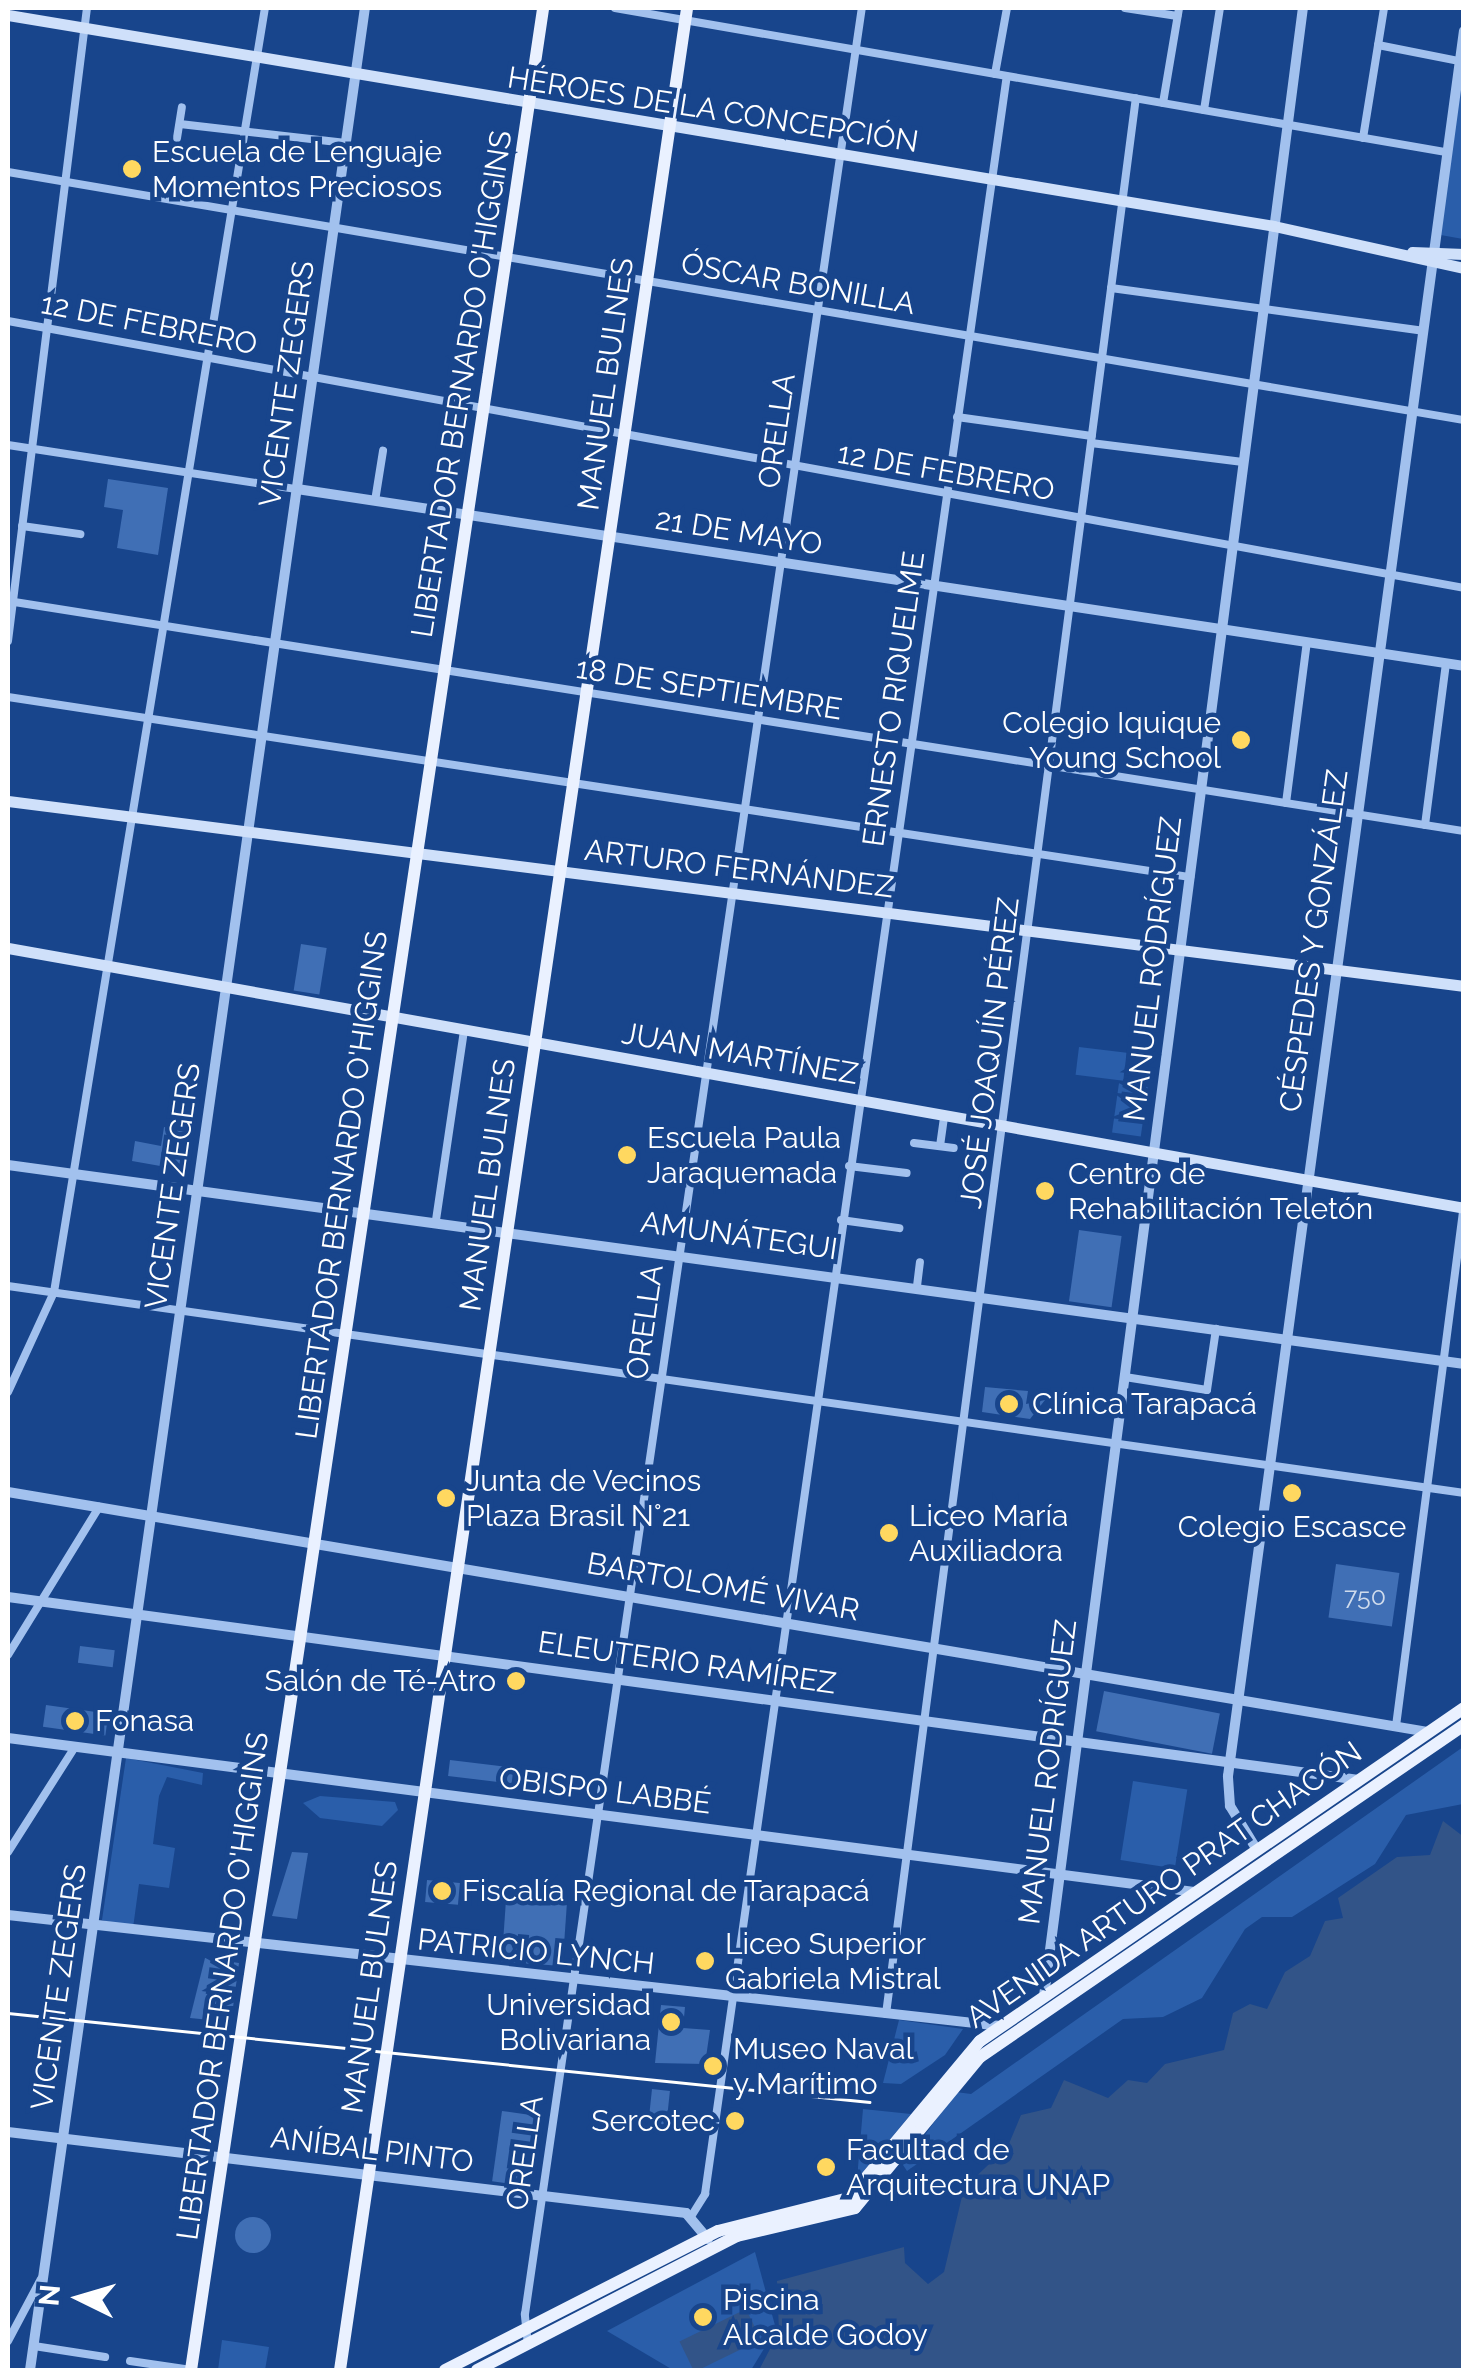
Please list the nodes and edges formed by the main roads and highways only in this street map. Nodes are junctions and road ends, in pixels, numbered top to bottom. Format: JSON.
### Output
{"nodes":[{"id":1,"x":543,"y":8,"type":"edge"},
{"id":2,"x":686,"y":14,"type":"edge"},
{"id":3,"x":8,"y":15,"type":"edge"},
{"id":4,"x":529,"y":105,"type":"junction"},
{"id":5,"x":669,"y":129,"type":"junction"},
{"id":6,"x":1430,"y":254,"type":"junction"},
{"id":7,"x":1464,"y":254,"type":"edge"},
{"id":8,"x":1464,"y":268,"type":"edge"},
{"id":9,"x":8,"y":800,"type":"edge"},
{"id":10,"x":417,"y":853,"type":"junction"},
{"id":11,"x":560,"y":871,"type":"junction"},
{"id":12,"x":8,"y":948,"type":"edge"},
{"id":13,"x":1464,"y":986,"type":"edge"},
{"id":14,"x":392,"y":1017,"type":"junction"},
{"id":15,"x":534,"y":1042,"type":"junction"},
{"id":16,"x":1463,"y":1206,"type":"edge"},
{"id":17,"x":1464,"y":1708,"type":"edge"},
{"id":18,"x":1464,"y":1724,"type":"edge"},
{"id":19,"x":1392,"y":1774,"type":"junction"},
{"id":20,"x":1360,"y":1780,"type":"junction"},
{"id":21,"x":1256,"y":1850,"type":"junction"},
{"id":22,"x":1255,"y":1869,"type":"junction"},
{"id":23,"x":710,"y":2242,"type":"junction"},
{"id":24,"x":525,"y":2338,"type":"junction"},
{"id":25,"x":191,"y":2370,"type":"edge"},
{"id":26,"x":340,"y":2370,"type":"edge"},
{"id":27,"x":445,"y":2370,"type":"edge"},
{"id":28,"x":477,"y":2370,"type":"edge"}],
"edges":[{"from":1,"to":4,"type":"main road","name":"LIBERTADOR BERNARDO O'HIGGINS"},
{"from":2,"to":5,"type":"main road","name":"MANUEL BULNES"},
{"from":3,"to":4,"type":"main road","name":"HÉROES DE LA CONCEPCIÓN"},
{"from":4,"to":5,"type":"main road","name":"HÉROES DE LA CONCEPCIÓN"},
{"from":4,"to":10,"type":"main road","name":"LIBERTADOR BERNARDO O'HIGGINS"},
{"from":5,"to":6,"type":"main road","name":"HÉROES DE LA CONCEPCIÓN"},
{"from":5,"to":11,"type":"main road","name":"MANUEL BULNES"},
{"from":6,"to":7,"type":"main road","name":"HÉROES DE LA CONCEPCIÓN"},
{"from":6,"to":8,"type":"main road","name":"HÉROES DE LA CONCEPCIÓN"},
{"from":9,"to":10,"type":"main road","name":"ARTURO FERNÁNDEZ"},
{"from":10,"to":11,"type":"main road","name":"ARTURO FERNÁNDEZ"},
{"from":10,"to":14,"type":"main road","name":"LIBERTADOR BERNARDO O'HIGGINS"},
{"from":11,"to":13,"type":"main road","name":"ARTURO FERNÁNDEZ"},
{"from":11,"to":15,"type":"main road","name":"MANUEL BULNES"},
{"from":12,"to":14,"type":"main road","name":"JUAN MARTÍNEZ"},
{"from":14,"to":15,"type":"main road","name":"JUAN MARTÍNEZ"},
{"from":14,"to":25,"type":"main road","name":"LIBERTADOR BERNARDO O'HIGGINS"},
{"from":15,"to":16,"type":"main road","name":"JUAN MARTÍNEZ"},
{"from":15,"to":26,"type":"main road","name":"MANUEL BULNES"},
{"from":17,"to":20,"type":"main road","name":"AVENIDA ARTURO PRAT CHACÓN"},
{"from":18,"to":19,"type":"main road","name":"AVENIDA ARTURO PRAT CHACÓN"},
{"from":19,"to":20,"type":"main road"},
{"from":19,"to":22,"type":"main road","name":"AVENIDA ARTURO PRAT CHACÓN"},
{"from":20,"to":21,"type":"main road","name":"AVENIDA ARTURO PRAT CHACÓN"},
{"from":21,"to":22,"type":"main road"},
{"from":21,"to":23,"type":"main road","name":"AVENIDA ARTURO PRAT CHACÓN"},
{"from":22,"to":23,"type":"main road","name":"AVENIDA ARTURO PRAT CHACÓN"},
{"from":23,"to":24,"type":"main road","name":"AVENIDA ARTURO PRAT CHACÓN"},
{"from":24,"to":27,"type":"main road","name":"AVENIDA ARTURO PRAT CHACÓN"},
{"from":24,"to":28,"type":"main road","name":"AVENIDA ARTURO PRAT CHACÓN"}]}
